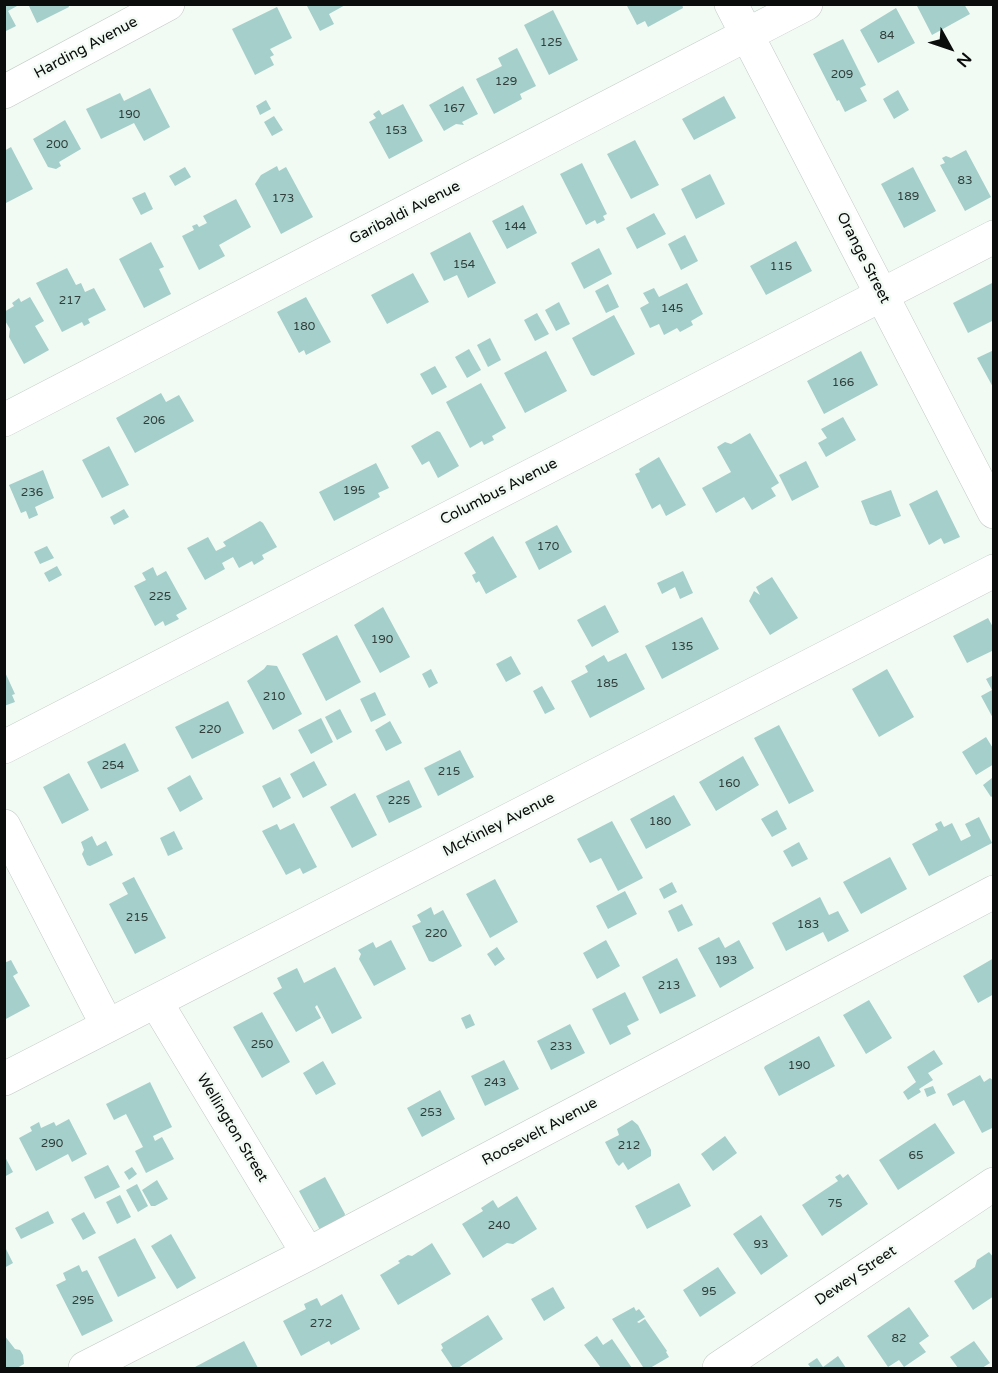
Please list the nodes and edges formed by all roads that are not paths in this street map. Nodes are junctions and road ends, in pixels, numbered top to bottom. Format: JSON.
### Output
{"nodes":[{"id":1,"x":168,"y":4,"type":"edge"},
{"id":2,"x":731,"y":4,"type":"edge"},
{"id":3,"x":806,"y":4,"type":"edge"},
{"id":4,"x":747,"y":36,"type":"junction"},
{"id":5,"x":4,"y":92,"type":"edge"},
{"id":6,"x":993,"y":237,"type":"edge"},
{"id":7,"x":882,"y":294,"type":"junction"},
{"id":8,"x":4,"y":420,"type":"edge"},
{"id":9,"x":993,"y":512,"type":"edge"},
{"id":10,"x":993,"y":571,"type":"edge"},
{"id":11,"x":4,"y":747,"type":"edge"},
{"id":12,"x":4,"y":826,"type":"edge"},
{"id":13,"x":993,"y":892,"type":"edge"},
{"id":14,"x":156,"y":1002,"type":"junction"},
{"id":15,"x":107,"y":1025,"type":"junction"},
{"id":16,"x":4,"y":1079,"type":"edge"},
{"id":17,"x":993,"y":1184,"type":"edge"},
{"id":18,"x":308,"y":1254,"type":"junction"},
{"id":19,"x":86,"y":1368,"type":"edge"},
{"id":20,"x":719,"y":1368,"type":"edge"}],
"edges":[{"from":1,"to":5,"type":"street","name":"Harding Avenue"},
{"from":2,"to":4,"type":"street","name":"Orange Street"},
{"from":3,"to":4,"type":"street","name":"Garibaldi Avenue"},
{"from":4,"to":7,"type":"street","name":"Orange Street"},
{"from":4,"to":8,"type":"street","name":"Garibaldi Avenue"},
{"from":6,"to":7,"type":"street","name":"Columbus Avenue"},
{"from":7,"to":9,"type":"street","name":"Orange Street"},
{"from":7,"to":11,"type":"street","name":"Columbus Avenue"},
{"from":10,"to":14,"type":"street","name":"McKinley Avenue"},
{"from":12,"to":15,"type":"street"},
{"from":13,"to":18,"type":"street","name":"Roosevelt Avenue"},
{"from":14,"to":15,"type":"street","name":"McKinley Avenue"},
{"from":14,"to":18,"type":"street","name":"Wellington Street"},
{"from":15,"to":16,"type":"street","name":"McKinley Avenue"},
{"from":17,"to":20,"type":"street","name":"Dewey Street"},
{"from":18,"to":19,"type":"street","name":"Roosevelt Avenue"}]}
